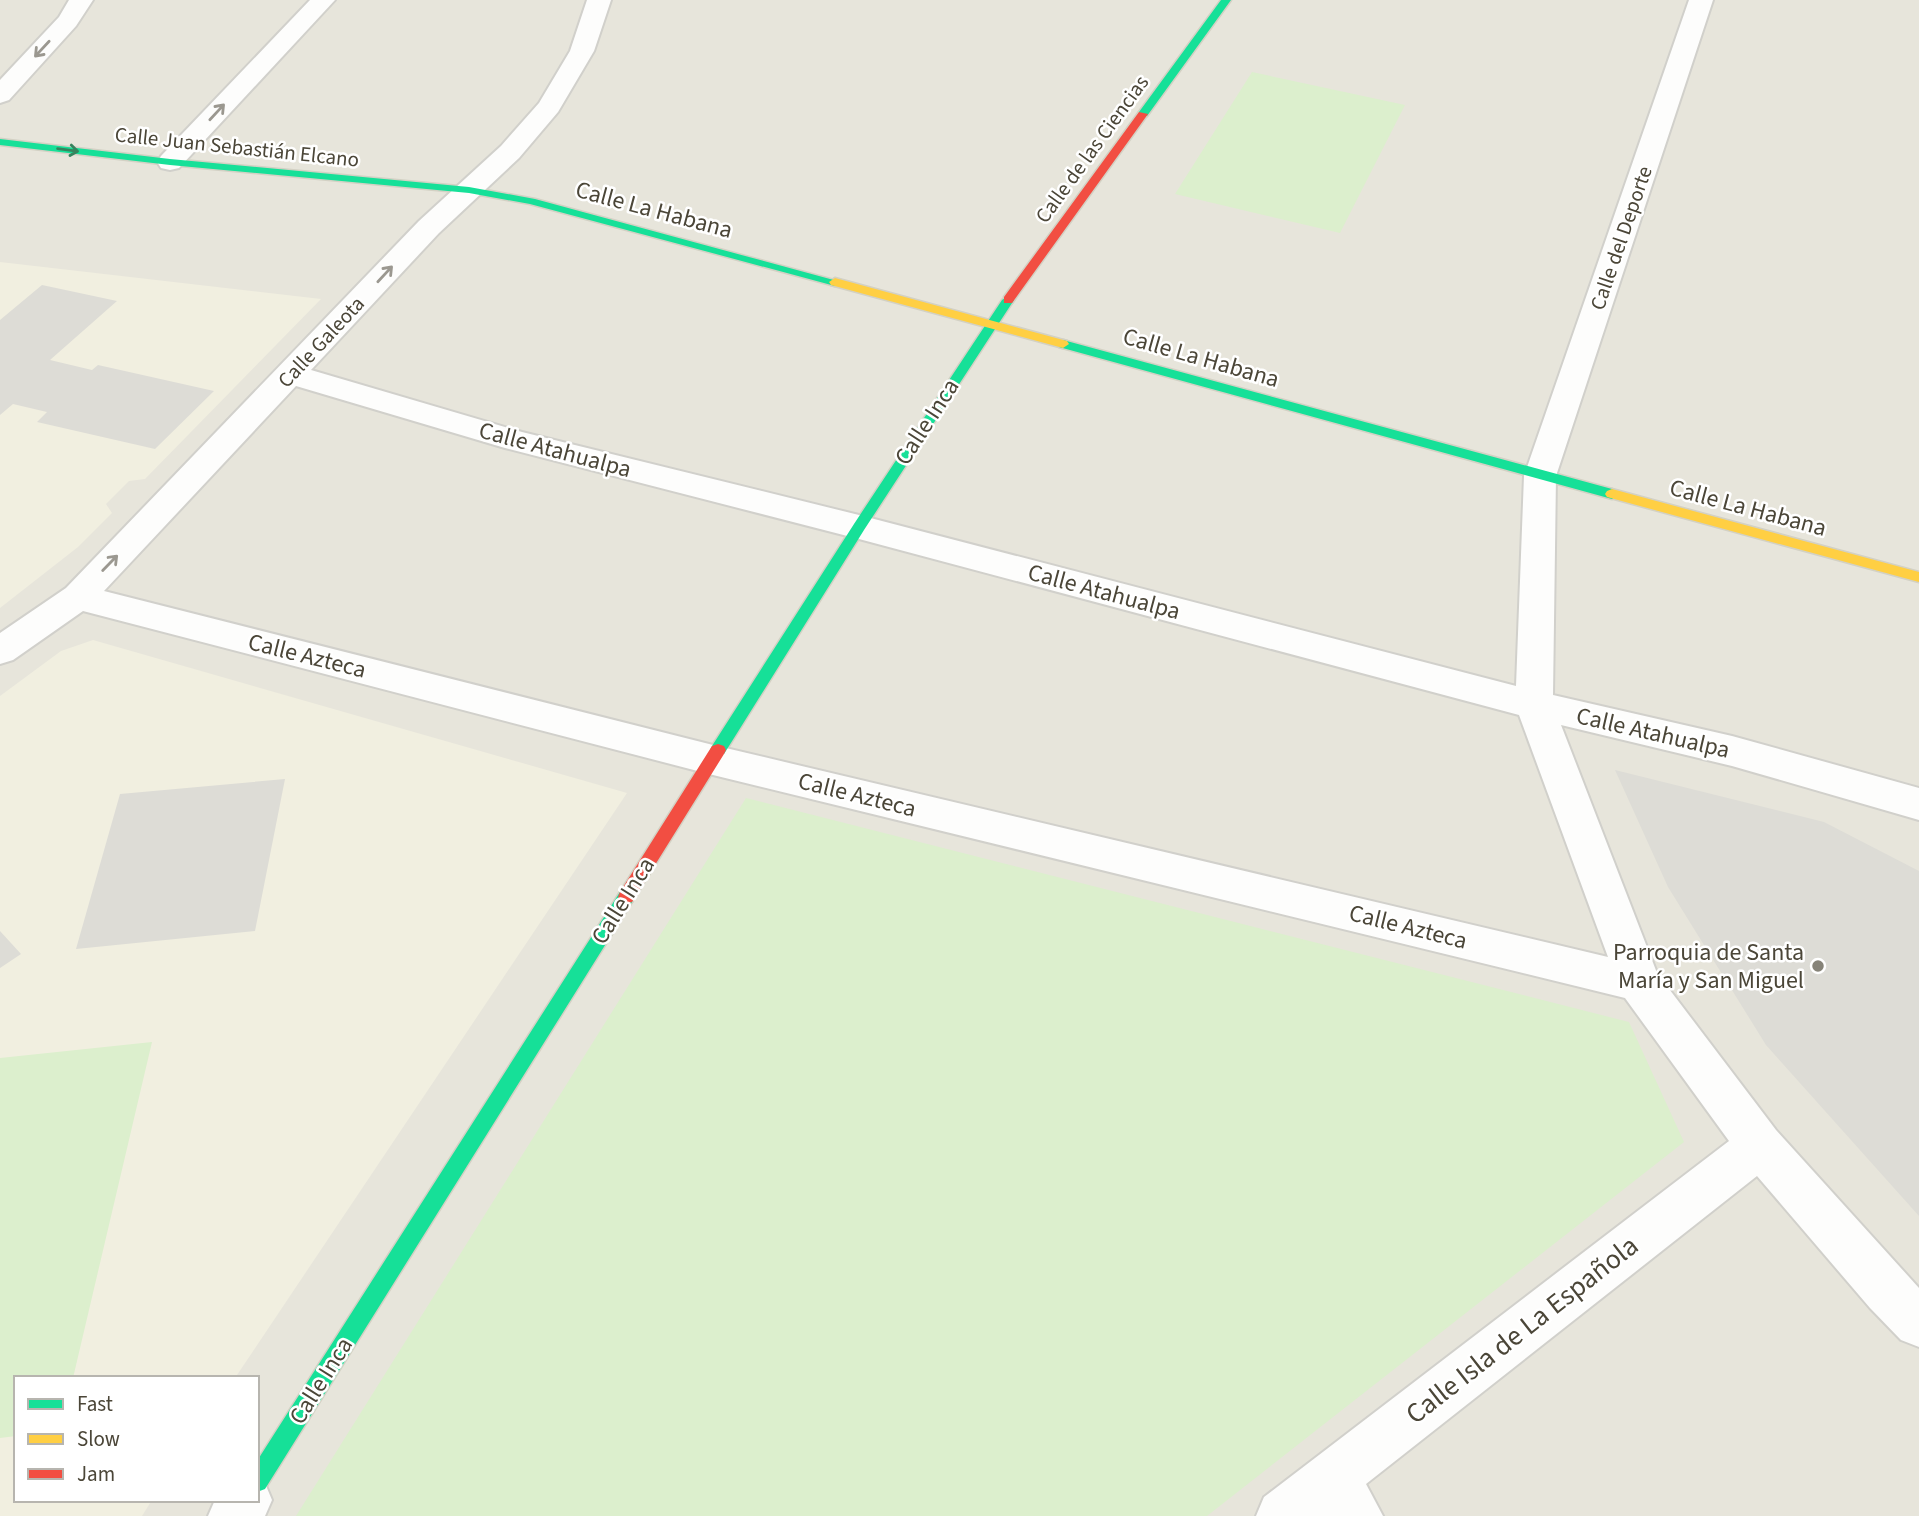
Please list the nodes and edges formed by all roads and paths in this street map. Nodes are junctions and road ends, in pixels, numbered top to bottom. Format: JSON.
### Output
{"nodes":[{"id":1,"x":81,"y":0,"type":"edge"},
{"id":2,"x":323,"y":0,"type":"edge"},
{"id":3,"x":599,"y":0,"type":"edge"},
{"id":4,"x":1226,"y":0,"type":"edge"},
{"id":5,"x":1701,"y":0,"type":"edge"},
{"id":6,"x":0,"y":95,"type":"edge"},
{"id":7,"x":0,"y":142,"type":"edge"},
{"id":8,"x":170,"y":162,"type":"junction"},
{"id":9,"x":469,"y":190,"type":"junction"},
{"id":10,"x":991,"y":323,"type":"junction"},
{"id":11,"x":291,"y":374,"type":"junction"},
{"id":12,"x":1540,"y":475,"type":"junction"},
{"id":13,"x":859,"y":527,"type":"junction"},
{"id":14,"x":1919,"y":577,"type":"edge"},
{"id":15,"x":78,"y":597,"type":"junction"},
{"id":16,"x":0,"y":652,"type":"edge"},
{"id":17,"x":1534,"y":705,"type":"junction"},
{"id":18,"x":713,"y":760,"type":"junction"},
{"id":19,"x":1919,"y":804,"type":"edge"},
{"id":20,"x":1639,"y":983,"type":"junction"},
{"id":21,"x":1760,"y":1145,"type":"junction"},
{"id":22,"x":1919,"y":1322,"type":"edge"},
{"id":23,"x":259,"y":1478,"type":"edge"},
{"id":24,"x":1343,"y":1497,"type":"edge"},
{"id":25,"x":1283,"y":1516,"type":"edge"}],
"edges":[{"from":1,"to":6,"type":"street","one_way":true},
{"from":8,"to":2,"type":"street","one_way":true},
{"from":3,"to":9,"type":"street","name":"Calle Galeota"},
{"from":4,"to":10,"type":"street","name":"Calle de las Ciencias"},
{"from":5,"to":12,"type":"street","name":"Calle del Deporte"},
{"from":7,"to":8,"type":"street","name":"Calle Juan Sebastián Elcano","one_way":true},
{"from":8,"to":9,"type":"street","name":"Calle Juan Sebastián Elcano"},
{"from":9,"to":10,"type":"street","name":"Calle La Habana"},
{"from":11,"to":9,"type":"street","name":"Calle Galeota","one_way":true},
{"from":10,"to":12,"type":"street","name":"Calle La Habana"},
{"from":10,"to":13,"type":"street","name":"Calle Inca"},
{"from":11,"to":13,"type":"street","name":"Calle Atahualpa"},
{"from":15,"to":11,"type":"street","name":"Calle Galeota","one_way":true},
{"from":12,"to":14,"type":"street","name":"Calle La Habana"},
{"from":12,"to":17,"type":"street","name":"Calle del Deporte"},
{"from":13,"to":17,"type":"street","name":"Calle Atahualpa"},
{"from":13,"to":18,"type":"street","name":"Calle Inca"},
{"from":15,"to":16,"type":"street","name":"Calle Galeota"},
{"from":15,"to":18,"type":"street","name":"Calle Azteca"},
{"from":17,"to":19,"type":"street","name":"Calle Atahualpa"},
{"from":17,"to":20,"type":"street"},
{"from":18,"to":20,"type":"street","name":"Calle Azteca"},
{"from":18,"to":23,"type":"street","name":"Calle Inca"},
{"from":20,"to":21,"type":"street"},
{"from":21,"to":22,"type":"street"},
{"from":21,"to":24,"type":"street","name":"Calle Isla de La Española"},
{"from":24,"to":25,"type":"street","name":"Calle Isla de La Española"}]}
